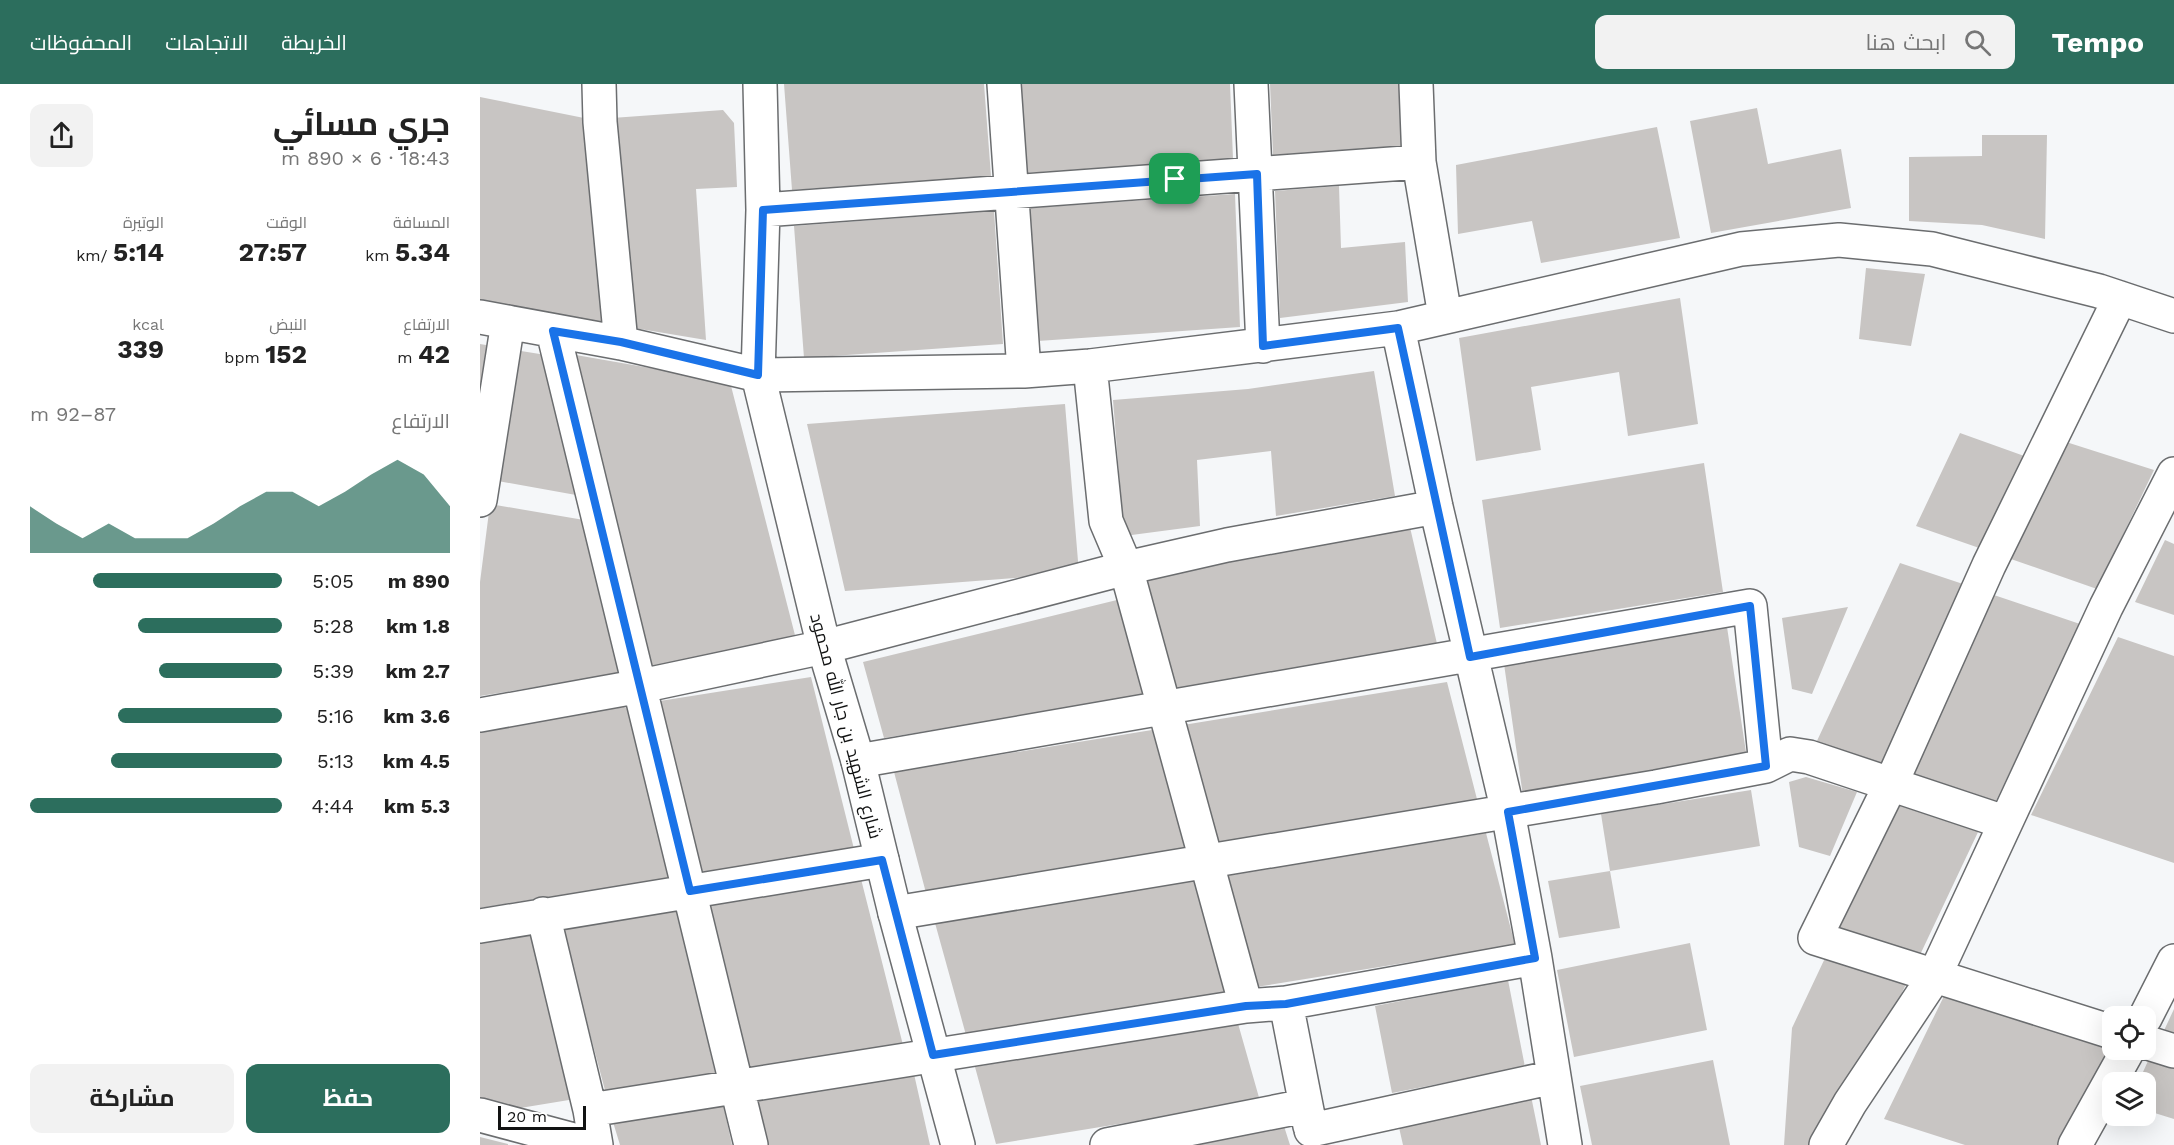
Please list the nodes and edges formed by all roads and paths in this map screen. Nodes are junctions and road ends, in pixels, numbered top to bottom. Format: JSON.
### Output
{"nodes":[{"id":1,"x":599,"y":84,"type":"edge"},
{"id":2,"x":760,"y":84,"type":"edge"},
{"id":3,"x":1004,"y":84,"type":"edge"},
{"id":4,"x":1251,"y":84,"type":"edge"},
{"id":5,"x":1416,"y":84,"type":"edge"},
{"id":6,"x":1419,"y":162,"type":"junction"},
{"id":7,"x":1257,"y":174,"type":"junction"},
{"id":8,"x":1012,"y":191,"type":"junction"},
{"id":9,"x":763,"y":210,"type":"junction"},
{"id":10,"x":2120,"y":298,"type":"junction"},
{"id":11,"x":1445,"y":316,"type":"junction"},
{"id":12,"x":2174,"y":316,"type":"edge"},
{"id":13,"x":494,"y":320,"type":"edge"},
{"id":14,"x":1398,"y":328,"type":"junction"},
{"id":15,"x":553,"y":331,"type":"junction"},
{"id":16,"x":621,"y":342,"type":"junction"},
{"id":17,"x":1263,"y":346,"type":"junction"},
{"id":18,"x":1090,"y":366,"type":"junction"},
{"id":19,"x":1024,"y":371,"type":"junction"},
{"id":20,"x":758,"y":375,"type":"junction"},
{"id":21,"x":2174,"y":474,"type":"edge"},
{"id":22,"x":481,"y":493,"type":"edge"},
{"id":23,"x":1436,"y":507,"type":"junction"},
{"id":24,"x":1126,"y":568,"type":"junction"},
{"id":25,"x":824,"y":647,"type":"junction"},
{"id":26,"x":1470,"y":657,"type":"junction"},
{"id":27,"x":641,"y":686,"type":"junction"},
{"id":28,"x":1163,"y":708,"type":"junction"},
{"id":29,"x":480,"y":715,"type":"edge"},
{"id":30,"x":858,"y":760,"type":"junction"},
{"id":31,"x":1766,"y":766,"type":"junction"},
{"id":32,"x":1890,"y":786,"type":"junction"},
{"id":33,"x":1508,"y":812,"type":"junction"},
{"id":34,"x":2004,"y":822,"type":"junction"},
{"id":35,"x":882,"y":860,"type":"junction"},
{"id":36,"x":1204,"y":860,"type":"junction"},
{"id":37,"x":690,"y":891,"type":"junction"},
{"id":38,"x":895,"y":913,"type":"junction"},
{"id":39,"x":543,"y":914,"type":"junction"},
{"id":40,"x":480,"y":926,"type":"edge"},
{"id":41,"x":1535,"y":958,"type":"junction"},
{"id":42,"x":2174,"y":961,"type":"edge"},
{"id":43,"x":1934,"y":976,"type":"junction"},
{"id":44,"x":1286,"y":1004,"type":"junction"},
{"id":45,"x":1246,"y":1006,"type":"junction"},
{"id":46,"x":2151,"y":1006,"type":"edge"},
{"id":47,"x":2102,"y":1029,"type":"edge"},
{"id":48,"x":2156,"y":1046,"type":"edge"},
{"id":49,"x":2174,"y":1052,"type":"edge"},
{"id":50,"x":933,"y":1055,"type":"junction"},
{"id":51,"x":2122,"y":1060,"type":"edge"},
{"id":52,"x":1554,"y":1077,"type":"junction"},
{"id":53,"x":738,"y":1085,"type":"junction"},
{"id":54,"x":590,"y":1110,"type":"junction"},
{"id":55,"x":480,"y":1115,"type":"edge"},
{"id":56,"x":1310,"y":1127,"type":"edge"},
{"id":57,"x":592,"y":1145,"type":"edge"},
{"id":58,"x":596,"y":1145,"type":"edge"},
{"id":59,"x":751,"y":1145,"type":"edge"},
{"id":60,"x":958,"y":1145,"type":"edge"},
{"id":61,"x":1107,"y":1145,"type":"edge"},
{"id":62,"x":1565,"y":1145,"type":"edge"},
{"id":63,"x":1826,"y":1145,"type":"edge"},
{"id":64,"x":2075,"y":1145,"type":"edge"}],
"edges":[{"from":1,"to":16,"type":"street"},
{"from":2,"to":9,"type":"street","name":"شارع الشهيد بن جار الله محمود"},
{"from":3,"to":8,"type":"street"},
{"from":4,"to":7,"type":"street"},
{"from":5,"to":6,"type":"street"},
{"from":6,"to":7,"type":"street"},
{"from":6,"to":11,"type":"street"},
{"from":7,"to":8,"type":"street"},
{"from":7,"to":17,"type":"street"},
{"from":8,"to":9,"type":"street"},
{"from":8,"to":19,"type":"street"},
{"from":9,"to":20,"type":"street","name":"شارع الشهيد بن جار الله محمود"},
{"from":10,"to":11,"type":"street"},
{"from":10,"to":12,"type":"street"},
{"from":10,"to":32,"type":"street"},
{"from":11,"to":14,"type":"street"},
{"from":13,"to":15,"type":"street"},
{"from":13,"to":22,"type":"street"},
{"from":14,"to":17,"type":"street"},
{"from":14,"to":23,"type":"street"},
{"from":15,"to":16,"type":"street"},
{"from":15,"to":27,"type":"street"},
{"from":16,"to":20,"type":"street"},
{"from":17,"to":18,"type":"street"},
{"from":18,"to":19,"type":"street"},
{"from":18,"to":24,"type":"street"},
{"from":19,"to":20,"type":"street"},
{"from":20,"to":25,"type":"street","name":"شارع الشهيد بن جار الله محمود"},
{"from":21,"to":34,"type":"street"},
{"from":23,"to":24,"type":"street"},
{"from":23,"to":26,"type":"street"},
{"from":24,"to":25,"type":"street"},
{"from":24,"to":28,"type":"street"},
{"from":25,"to":27,"type":"street"},
{"from":25,"to":30,"type":"street","name":"شارع الشهيد بن جار الله محمود"},
{"from":26,"to":28,"type":"street"},
{"from":26,"to":31,"type":"street"},
{"from":26,"to":33,"type":"street"},
{"from":27,"to":29,"type":"street"},
{"from":27,"to":37,"type":"street"},
{"from":28,"to":30,"type":"street"},
{"from":28,"to":36,"type":"street"},
{"from":30,"to":35,"type":"street","name":"شارع الشهيد بن جار الله محمود"},
{"from":31,"to":32,"type":"street"},
{"from":31,"to":33,"type":"street"},
{"from":32,"to":34,"type":"street"},
{"from":32,"to":43,"type":"street"},
{"from":33,"to":36,"type":"street"},
{"from":33,"to":41,"type":"street"},
{"from":34,"to":43,"type":"street"},
{"from":35,"to":37,"type":"street"},
{"from":35,"to":38,"type":"street","name":"شارع الشهيد بن جار الله محمود"},
{"from":36,"to":38,"type":"street"},
{"from":36,"to":45,"type":"street"},
{"from":37,"to":39,"type":"street"},
{"from":37,"to":53,"type":"street"},
{"from":38,"to":50,"type":"street","name":"شارع الشهيد بن جار الله محمود"},
{"from":39,"to":40,"type":"street"},
{"from":39,"to":54,"type":"street"},
{"from":41,"to":44,"type":"street"},
{"from":41,"to":52,"type":"street"},
{"from":42,"to":46,"type":"street"},
{"from":43,"to":47,"type":"street"},
{"from":43,"to":63,"type":"street"},
{"from":44,"to":45,"type":"street"},
{"from":44,"to":56,"type":"street"},
{"from":45,"to":50,"type":"street"},
{"from":48,"to":49,"type":"street"},
{"from":50,"to":53,"type":"street"},
{"from":50,"to":60,"type":"street","name":"شارع الشهيد بن جار الله محمود"},
{"from":51,"to":64,"type":"street"},
{"from":52,"to":56,"type":"street"},
{"from":52,"to":62,"type":"street"},
{"from":53,"to":54,"type":"street"},
{"from":53,"to":59,"type":"street"},
{"from":54,"to":58,"type":"street"},
{"from":55,"to":57,"type":"street"},
{"from":56,"to":61,"type":"street"}]}
